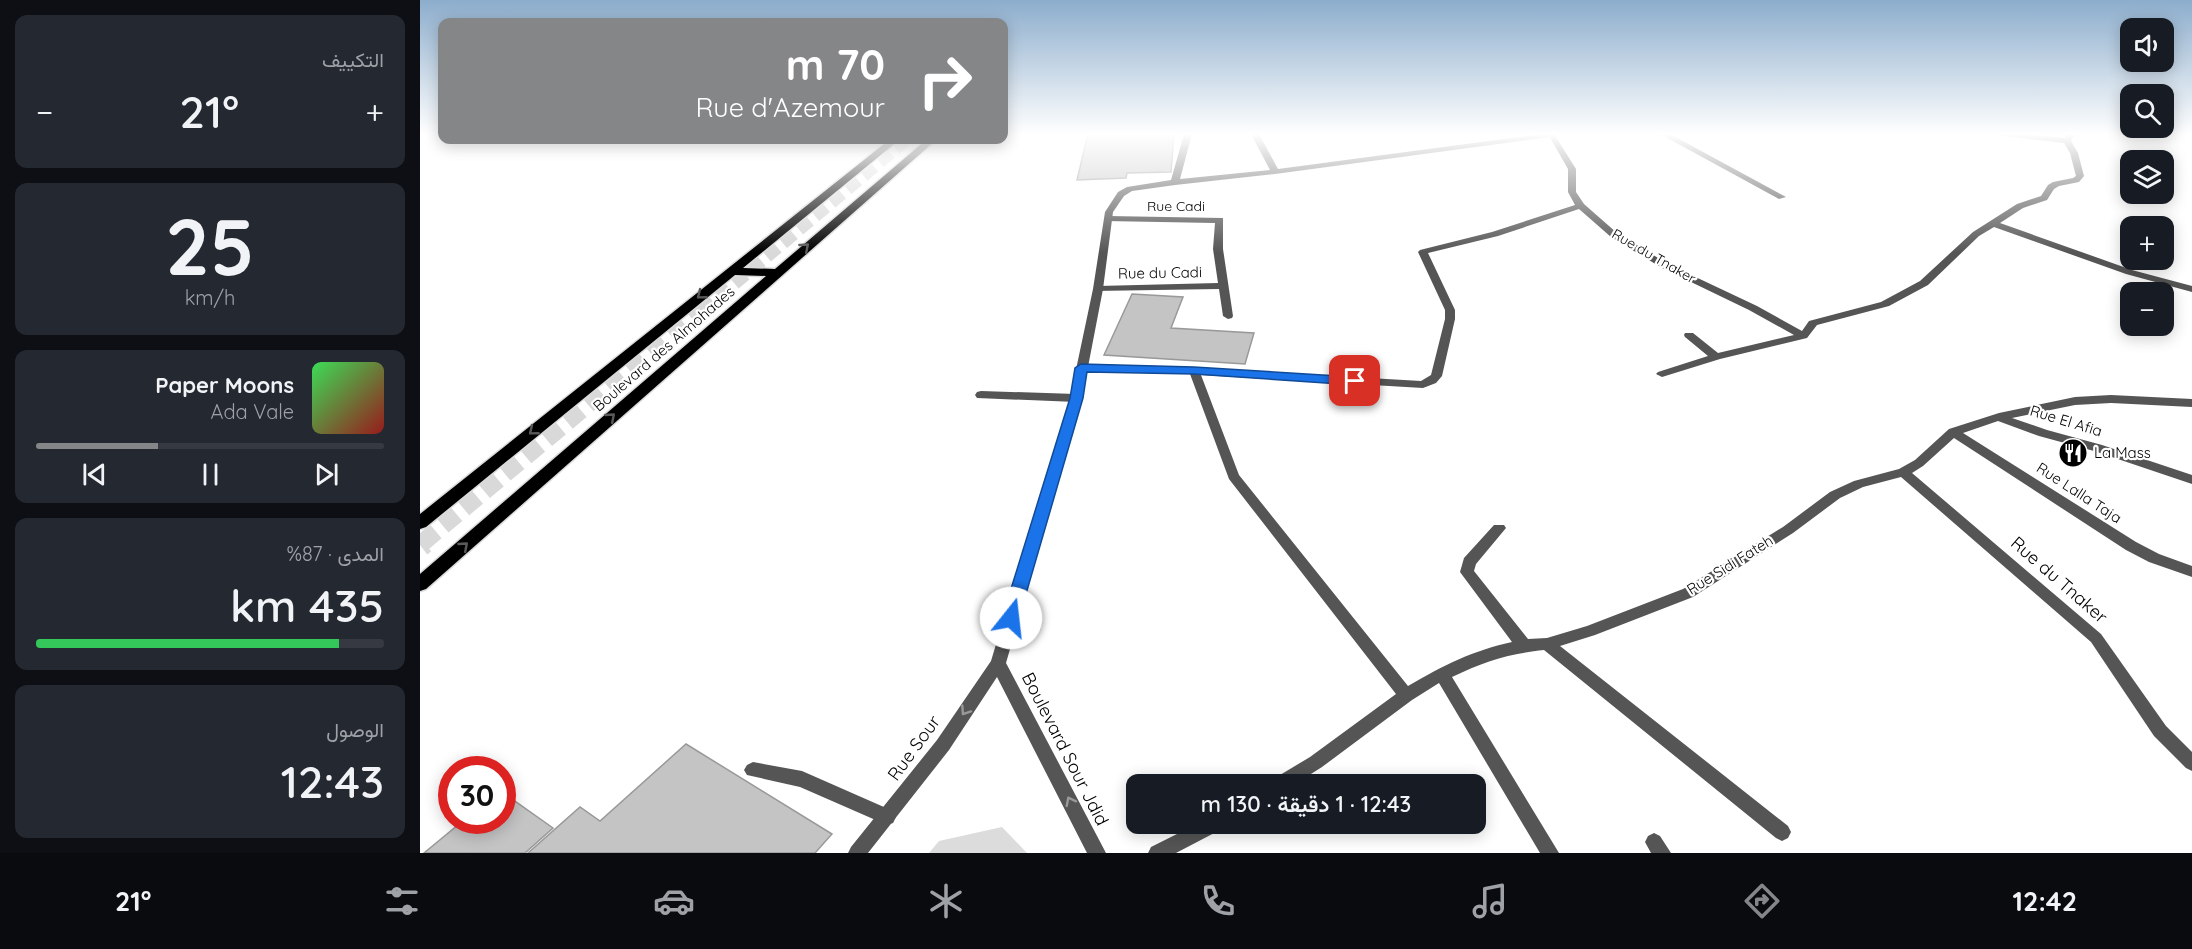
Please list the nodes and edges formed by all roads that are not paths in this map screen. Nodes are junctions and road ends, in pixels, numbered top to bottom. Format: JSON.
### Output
{"nodes":[{"id":1,"x":852,"y":174,"type":"edge"},
{"id":2,"x":891,"y":174,"type":"edge"},
{"id":3,"x":1177,"y":174,"type":"edge"},
{"id":4,"x":1257,"y":174,"type":"edge"},
{"id":5,"x":1572,"y":174,"type":"edge"},
{"id":6,"x":1739,"y":174,"type":"edge"},
{"id":7,"x":2079,"y":174,"type":"edge"},
{"id":8,"x":1175,"y":182,"type":"junction"},
{"id":9,"x":1782,"y":197,"type":"dead end"},
{"id":10,"x":1580,"y":206,"type":"junction"},
{"id":11,"x":1108,"y":219,"type":"junction"},
{"id":12,"x":1995,"y":224,"type":"junction"},
{"id":13,"x":730,"y":271,"type":"junction"},
{"id":14,"x":775,"y":273,"type":"junction"},
{"id":15,"x":1222,"y":286,"type":"junction"},
{"id":16,"x":1098,"y":289,"type":"junction"},
{"id":17,"x":2192,"y":289,"type":"edge"},
{"id":18,"x":1228,"y":316,"type":"dead end"},
{"id":19,"x":1689,"y":335,"type":"dead end"},
{"id":20,"x":1803,"y":336,"type":"junction"},
{"id":21,"x":1716,"y":357,"type":"junction"},
{"id":22,"x":1081,"y":368,"type":"junction"},
{"id":23,"x":1194,"y":371,"type":"junction"},
{"id":24,"x":1662,"y":374,"type":"dead end"},
{"id":25,"x":981,"y":395,"type":"dead end"},
{"id":26,"x":1076,"y":398,"type":"junction"},
{"id":27,"x":2192,"y":403,"type":"edge"},
{"id":28,"x":1999,"y":417,"type":"junction"},
{"id":29,"x":1953,"y":432,"type":"junction"},
{"id":30,"x":1903,"y":472,"type":"junction"},
{"id":31,"x":2192,"y":480,"type":"edge"},
{"id":32,"x":420,"y":523,"type":"edge"},
{"id":33,"x":1498,"y":528,"type":"dead end"},
{"id":34,"x":2192,"y":572,"type":"edge"},
{"id":35,"x":420,"y":584,"type":"edge"},
{"id":36,"x":1547,"y":644,"type":"junction"},
{"id":37,"x":1524,"y":646,"type":"junction"},
{"id":38,"x":998,"y":663,"type":"junction"},
{"id":39,"x":1442,"y":674,"type":"junction"},
{"id":40,"x":1406,"y":695,"type":"junction"},
{"id":41,"x":2192,"y":763,"type":"edge"},
{"id":42,"x":753,"y":770,"type":"dead end"},
{"id":43,"x":1297,"y":774,"type":"edge"},
{"id":44,"x":887,"y":817,"type":"junction"},
{"id":45,"x":1782,"y":832,"type":"dead end"},
{"id":46,"x":1195,"y":834,"type":"edge"},
{"id":47,"x":857,"y":853,"type":"edge"},
{"id":48,"x":1097,"y":853,"type":"edge"},
{"id":49,"x":1157,"y":853,"type":"edge"},
{"id":50,"x":1550,"y":853,"type":"edge"}],
"edges":[{"from":1,"to":13,"type":"main road","name":"Boulevard des Almohades"},
{"from":14,"to":2,"type":"main road","name":"Boulevard des Almohades","one_way":true},
{"from":3,"to":8,"type":"street"},
{"from":4,"to":8,"type":"street"},
{"from":5,"to":10,"type":"street"},
{"from":6,"to":9,"type":"street"},
{"from":7,"to":12,"type":"street"},
{"from":8,"to":11,"type":"street"},
{"from":10,"to":20,"type":"street","name":"Rue du Tnaker"},
{"from":10,"to":23,"type":"street"},
{"from":11,"to":15,"type":"street","name":"Rue Cadi"},
{"from":11,"to":16,"type":"street","name":"Rue Sour"},
{"from":12,"to":17,"type":"street"},
{"from":12,"to":20,"type":"street"},
{"from":13,"to":14,"type":"main road"},
{"from":13,"to":32,"type":"main road","name":"Boulevard des Almohades","one_way":true},
{"from":35,"to":14,"type":"main road","name":"Boulevard des Almohades","one_way":true},
{"from":15,"to":16,"type":"street","name":"Rue du Cadi"},
{"from":15,"to":18,"type":"street","name":"Rue Cadi"},
{"from":16,"to":22,"type":"street","name":"Rue Sour"},
{"from":19,"to":21,"type":"street"},
{"from":20,"to":21,"type":"street"},
{"from":21,"to":24,"type":"street"},
{"from":22,"to":23,"type":"street"},
{"from":22,"to":26,"type":"street","name":"Rue Sour"},
{"from":23,"to":40,"type":"street"},
{"from":25,"to":26,"type":"street"},
{"from":26,"to":38,"type":"street","name":"Rue Sour"},
{"from":27,"to":28,"type":"street","name":"Rue Sidi Fateh"},
{"from":28,"to":29,"type":"street","name":"Rue Sidi Fateh"},
{"from":28,"to":31,"type":"street","name":"Rue El Afia"},
{"from":29,"to":30,"type":"street","name":"Rue Sidi Fateh"},
{"from":29,"to":34,"type":"street","name":"Rue Lalla Taja"},
{"from":30,"to":36,"type":"street","name":"Rue Sidi Fateh"},
{"from":30,"to":41,"type":"street","name":"Rue du Tnaker"},
{"from":33,"to":37,"type":"street"},
{"from":36,"to":37,"type":"street","name":"Rue Sidi Fateh"},
{"from":36,"to":45,"type":"street"},
{"from":37,"to":39,"type":"street","name":"Rue Sidi Fateh"},
{"from":38,"to":44,"type":"street","name":"Rue Sour","one_way":true},
{"from":48,"to":38,"type":"street","name":"Boulevard Sour Jdid","one_way":true},
{"from":39,"to":40,"type":"street","name":"Rue Sidi Fateh"},
{"from":39,"to":50,"type":"street"},
{"from":40,"to":43,"type":"street","name":"Rue Sidi Fateh"},
{"from":42,"to":44,"type":"street"},
{"from":44,"to":47,"type":"street","name":"Rue Sour"},
{"from":46,"to":49,"type":"street"}]}
